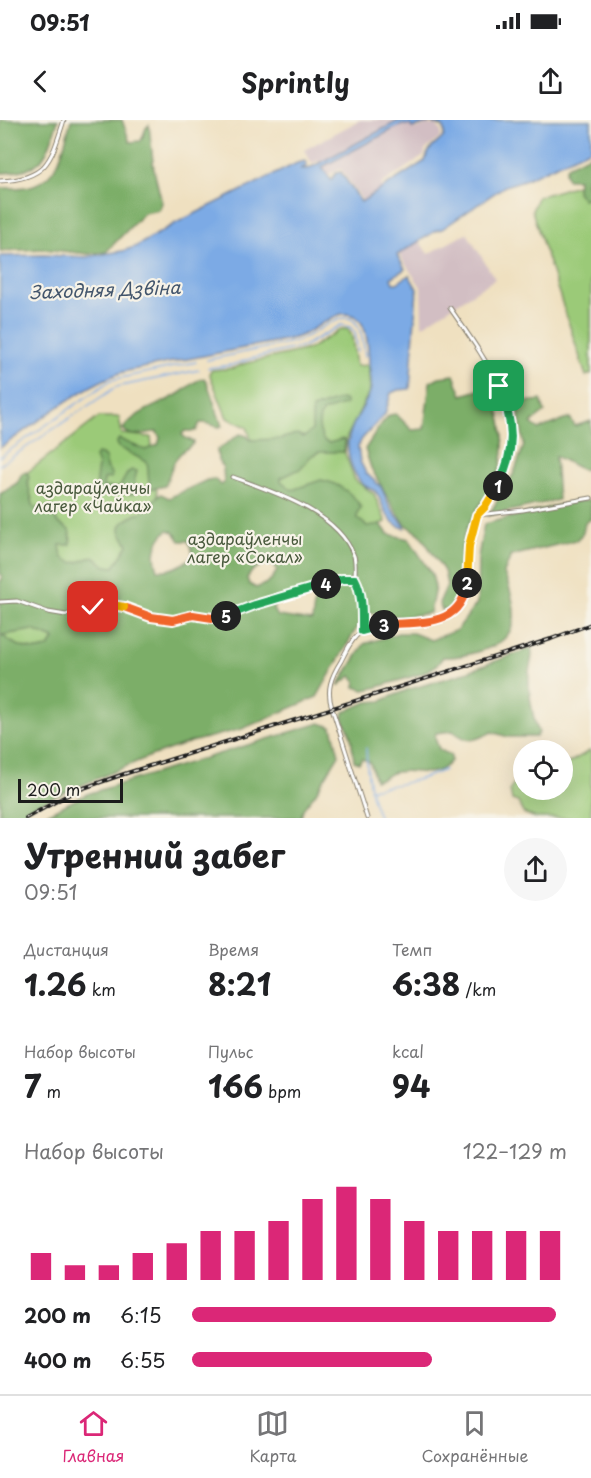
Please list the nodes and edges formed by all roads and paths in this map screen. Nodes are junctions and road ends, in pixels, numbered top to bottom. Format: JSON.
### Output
{"nodes":[{"id":1,"x":64,"y":120,"type":"edge"},
{"id":2,"x":0,"y":181,"type":"edge"},
{"id":3,"x":450,"y":308,"type":"dead end"},
{"id":4,"x":233,"y":477,"type":"dead end"},
{"id":5,"x":591,"y":498,"type":"edge"},
{"id":6,"x":477,"y":515,"type":"junction"},
{"id":7,"x":355,"y":579,"type":"junction"},
{"id":8,"x":0,"y":602,"type":"edge"},
{"id":9,"x":362,"y":631,"type":"junction"},
{"id":10,"x":367,"y":818,"type":"edge"}],
"edges":[{"from":1,"to":2,"type":"street"},
{"from":3,"to":6,"type":"street"},
{"from":4,"to":7,"type":"street"},
{"from":5,"to":6,"type":"street"},
{"from":6,"to":9,"type":"street"},
{"from":7,"to":8,"type":"street"},
{"from":7,"to":9,"type":"street"},
{"from":9,"to":10,"type":"street"}]}
